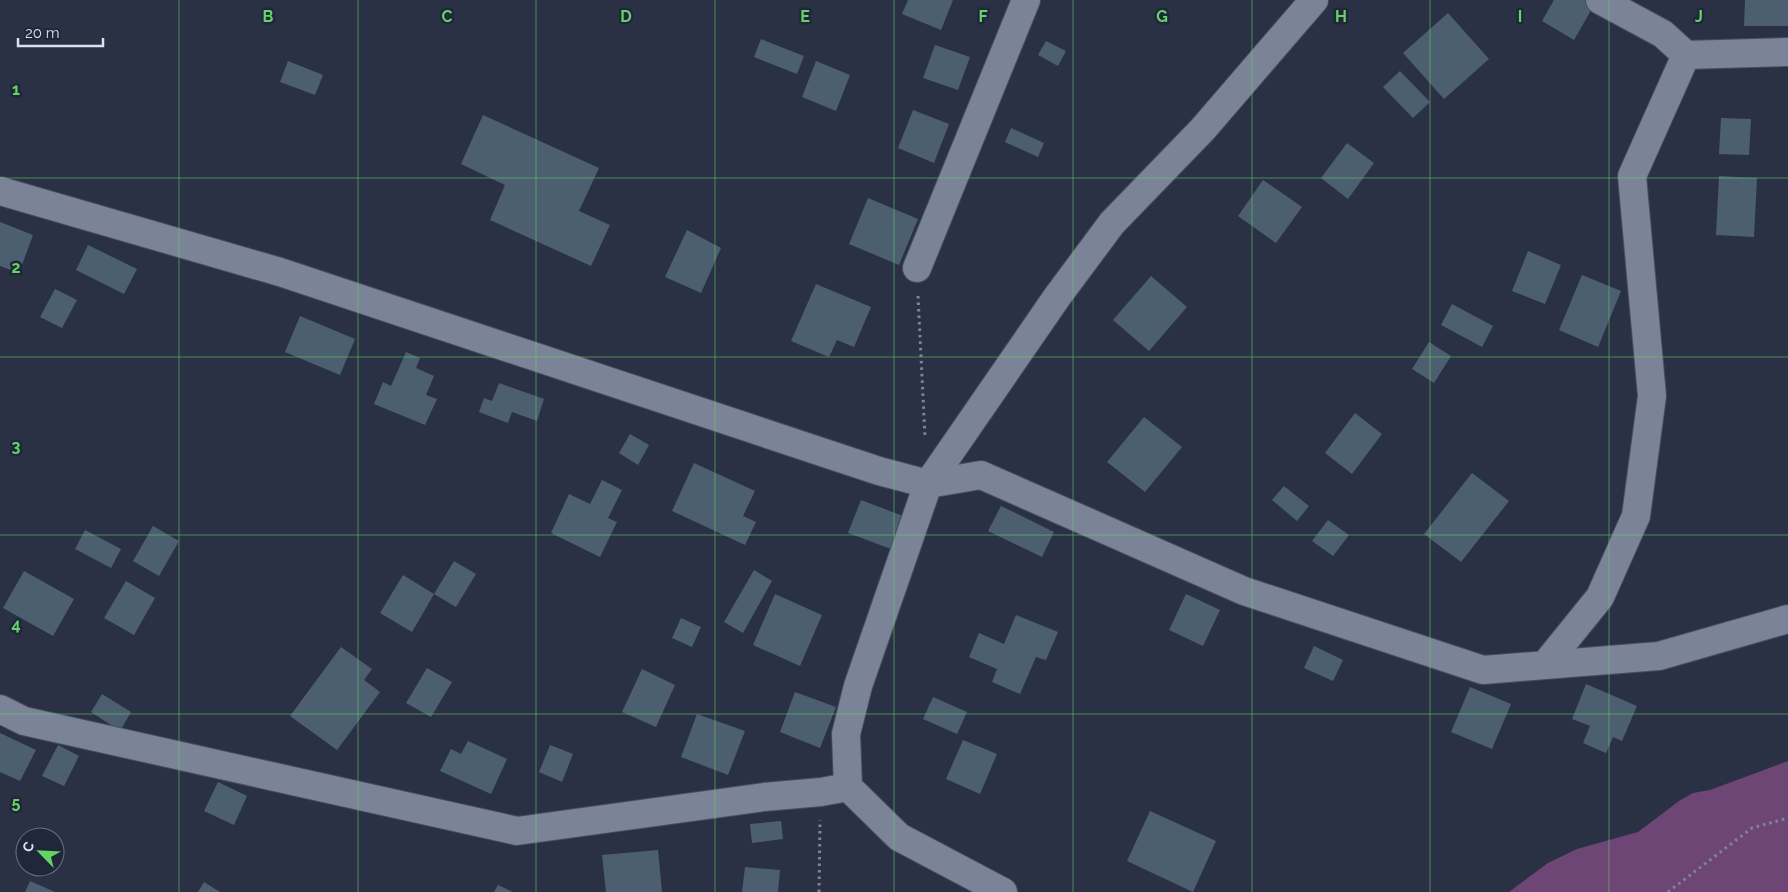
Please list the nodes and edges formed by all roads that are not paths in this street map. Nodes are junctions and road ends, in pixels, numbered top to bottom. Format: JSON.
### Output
{"nodes":[{"id":1,"x":1026,"y":0,"type":"edge"},
{"id":2,"x":1314,"y":0,"type":"edge"},
{"id":3,"x":1600,"y":0,"type":"edge"},
{"id":4,"x":1788,"y":52,"type":"edge"},
{"id":5,"x":1686,"y":54,"type":"junction"},
{"id":6,"x":0,"y":191,"type":"edge"},
{"id":7,"x":916,"y":268,"type":"road end"},
{"id":8,"x":928,"y":484,"type":"junction"},
{"id":9,"x":1788,"y":619,"type":"edge"},
{"id":10,"x":1545,"y":665,"type":"junction"},
{"id":11,"x":0,"y":709,"type":"edge"},
{"id":12,"x":848,"y":787,"type":"junction"},
{"id":13,"x":1002,"y":892,"type":"edge"}],
"edges":[{"from":1,"to":7,"type":"street"},
{"from":2,"to":8,"type":"street"},
{"from":3,"to":5,"type":"street"},
{"from":4,"to":5,"type":"street"},
{"from":5,"to":10,"type":"street"},
{"from":6,"to":8,"type":"street"},
{"from":8,"to":10,"type":"street"},
{"from":8,"to":12,"type":"street"},
{"from":9,"to":10,"type":"street"},
{"from":11,"to":12,"type":"street"},
{"from":12,"to":13,"type":"street"}]}
